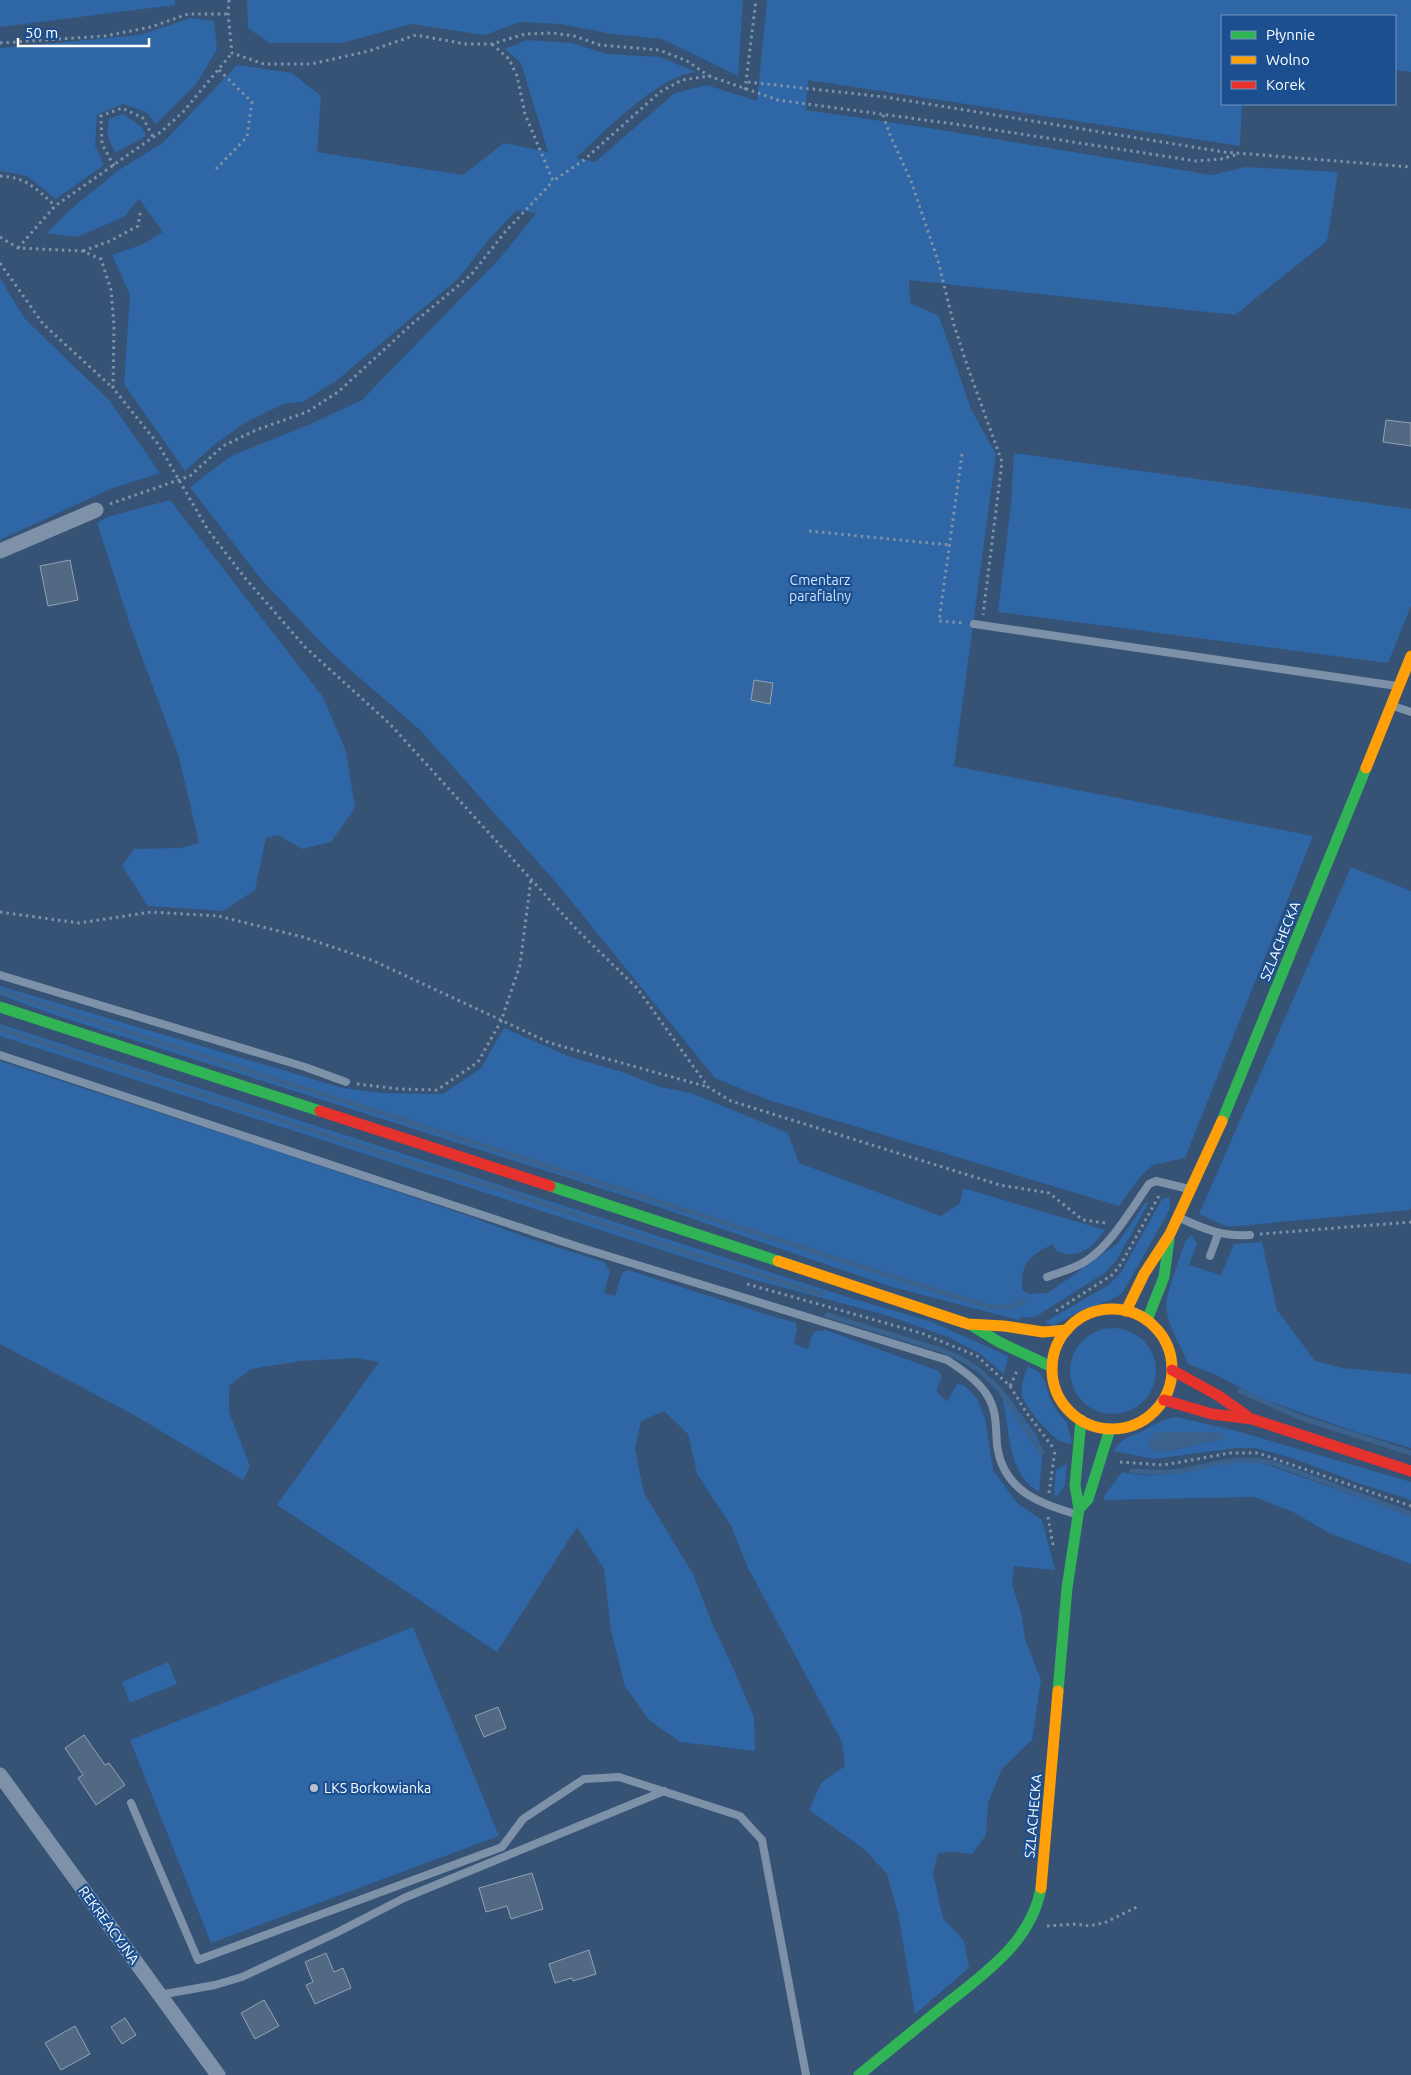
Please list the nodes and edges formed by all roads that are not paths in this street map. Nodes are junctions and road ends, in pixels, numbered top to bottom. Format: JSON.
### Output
{"nodes":[{"id":1,"x":96,"y":510,"type":"road end"},
{"id":2,"x":0,"y":551,"type":"edge"},
{"id":3,"x":978,"y":625,"type":"road end"},
{"id":4,"x":1411,"y":656,"type":"edge"},
{"id":5,"x":1399,"y":686,"type":"junction"},
{"id":6,"x":1391,"y":706,"type":"junction"},
{"id":7,"x":1411,"y":712,"type":"edge"},
{"id":8,"x":0,"y":975,"type":"edge"},
{"id":9,"x":0,"y":1007,"type":"edge"},
{"id":10,"x":0,"y":1055,"type":"edge"},
{"id":11,"x":346,"y":1082,"type":"road end"},
{"id":12,"x":1191,"y":1189,"type":"junction"},
{"id":13,"x":1178,"y":1217,"type":"junction"},
{"id":14,"x":1170,"y":1234,"type":"junction"},
{"id":15,"x":1218,"y":1234,"type":"junction"},
{"id":16,"x":1250,"y":1235,"type":"road end"},
{"id":17,"x":1210,"y":1256,"type":"dead end"},
{"id":18,"x":1047,"y":1277,"type":"dead end"},
{"id":19,"x":1126,"y":1311,"type":"junction"},
{"id":20,"x":1146,"y":1320,"type":"junction"},
{"id":21,"x":968,"y":1324,"type":"junction"},
{"id":22,"x":1067,"y":1330,"type":"junction"},
{"id":23,"x":1052,"y":1367,"type":"junction"},
{"id":24,"x":1172,"y":1370,"type":"junction"},
{"id":25,"x":1164,"y":1400,"type":"junction"},
{"id":26,"x":1252,"y":1419,"type":"junction"},
{"id":27,"x":1081,"y":1420,"type":"junction"},
{"id":28,"x":1110,"y":1429,"type":"junction"},
{"id":29,"x":1411,"y":1471,"type":"edge"},
{"id":30,"x":1078,"y":1512,"type":"junction"},
{"id":31,"x":0,"y":1775,"type":"edge"},
{"id":32,"x":664,"y":1791,"type":"junction"},
{"id":33,"x":131,"y":1803,"type":"dead end"},
{"id":34,"x":159,"y":1995,"type":"junction"},
{"id":35,"x":218,"y":2075,"type":"edge"},
{"id":36,"x":806,"y":2075,"type":"edge"},
{"id":37,"x":859,"y":2075,"type":"edge"}],
"edges":[{"from":1,"to":2,"type":"street"},
{"from":3,"to":5,"type":"lane"},
{"from":4,"to":5,"type":"main road","name":"SZLACHECKA"},
{"from":5,"to":6,"type":"main road","name":"SZLACHECKA"},
{"from":6,"to":7,"type":"lane"},
{"from":6,"to":12,"type":"main road","name":"SZLACHECKA"},
{"from":8,"to":11,"type":"lane"},
{"from":9,"to":21,"type":"main road"},
{"from":10,"to":30,"type":"lane"},
{"from":12,"to":13,"type":"main road","name":"SZLACHECKA"},
{"from":12,"to":18,"type":"lane"},
{"from":13,"to":14,"type":"main road","name":"SZLACHECKA"},
{"from":13,"to":15,"type":"lane"},
{"from":14,"to":19,"type":"main road","name":"SZLACHECKA"},
{"from":14,"to":20,"type":"main road","name":"SZLACHECKA"},
{"from":15,"to":16,"type":"lane"},
{"from":15,"to":17,"type":"lane"},
{"from":19,"to":20,"type":"main road"},
{"from":19,"to":22,"type":"main road"},
{"from":20,"to":24,"type":"main road"},
{"from":21,"to":22,"type":"main road"},
{"from":21,"to":23,"type":"main road"},
{"from":22,"to":23,"type":"main road"},
{"from":23,"to":27,"type":"main road"},
{"from":24,"to":25,"type":"main road"},
{"from":24,"to":26,"type":"main road"},
{"from":25,"to":26,"type":"main road"},
{"from":25,"to":28,"type":"main road"},
{"from":26,"to":29,"type":"main road"},
{"from":27,"to":28,"type":"main road"},
{"from":27,"to":30,"type":"main road","name":"SZLACHECKA"},
{"from":28,"to":30,"type":"main road","name":"SZLACHECKA"},
{"from":30,"to":37,"type":"main road","name":"SZLACHECKA"},
{"from":31,"to":34,"type":"street","name":"REKREACYJNA"},
{"from":32,"to":33,"type":"lane"},
{"from":32,"to":34,"type":"lane"},
{"from":32,"to":36,"type":"lane"},
{"from":34,"to":35,"type":"street","name":"REKREACYJNA"}]}
